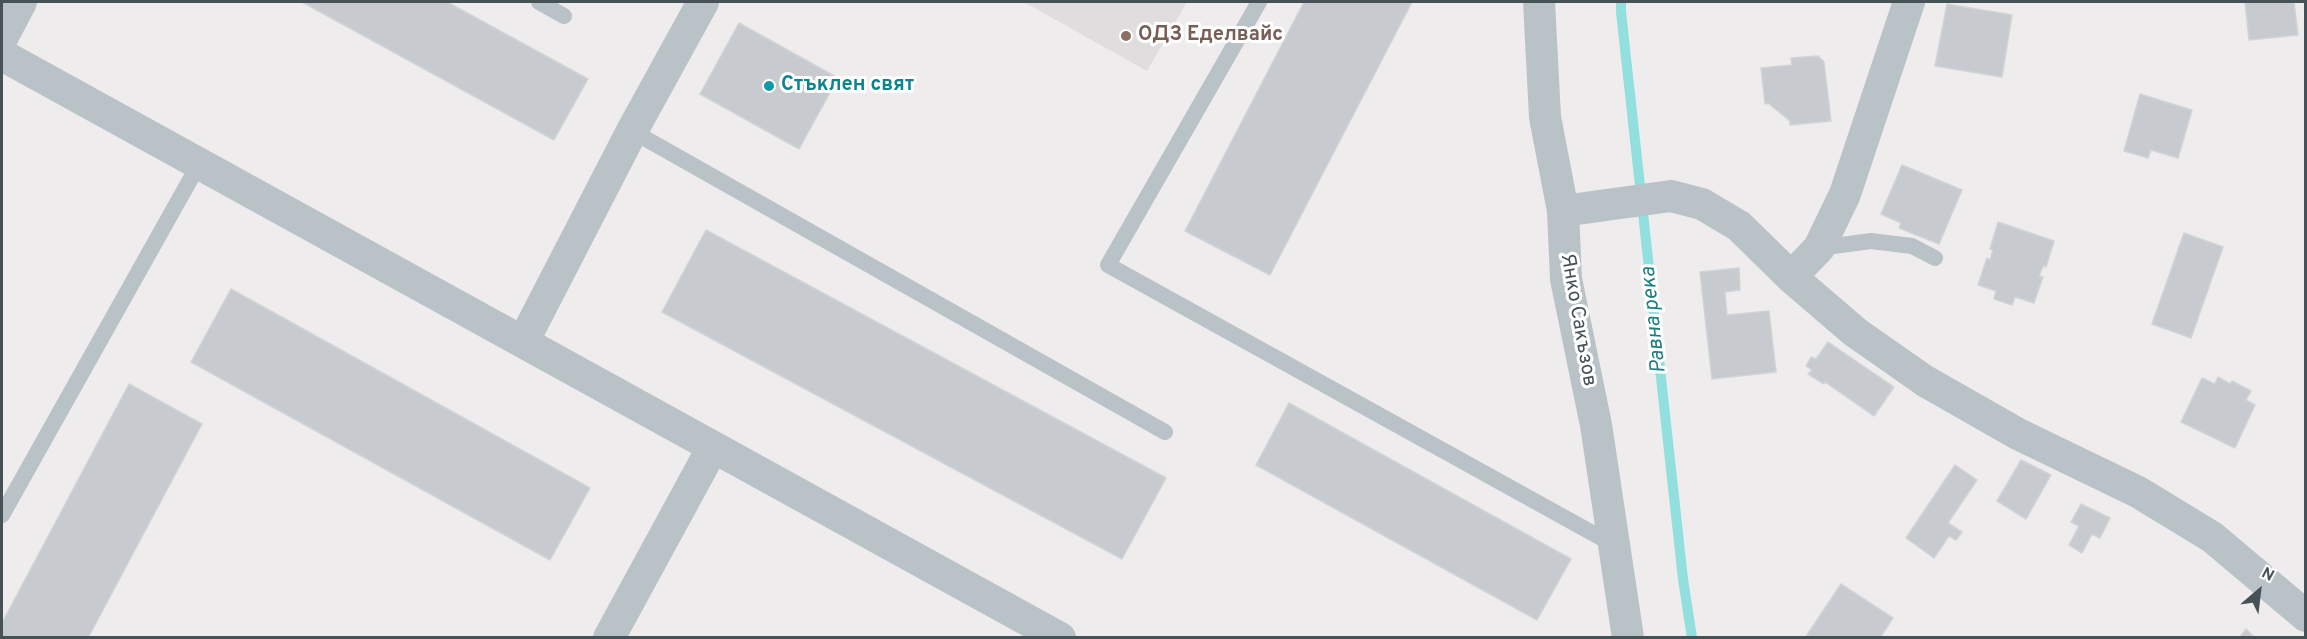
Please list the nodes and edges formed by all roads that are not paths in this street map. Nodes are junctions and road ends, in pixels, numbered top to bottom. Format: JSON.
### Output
{"nodes":[{"id":1,"x":21,"y":2,"type":"edge"},
{"id":2,"x":539,"y":2,"type":"edge"},
{"id":3,"x":703,"y":2,"type":"edge"},
{"id":4,"x":1259,"y":2,"type":"edge"},
{"id":5,"x":1539,"y":2,"type":"edge"},
{"id":6,"x":1909,"y":2,"type":"edge"},
{"id":7,"x":564,"y":16,"type":"dead end"},
{"id":8,"x":2,"y":38,"type":"edge"},
{"id":9,"x":2,"y":55,"type":"edge"},
{"id":10,"x":632,"y":131,"type":"junction"},
{"id":11,"x":199,"y":164,"type":"junction"},
{"id":12,"x":1563,"y":211,"type":"junction"},
{"id":13,"x":1819,"y":248,"type":"junction"},
{"id":14,"x":1935,"y":258,"type":"dead end"},
{"id":15,"x":1791,"y":277,"type":"junction"},
{"id":16,"x":523,"y":342,"type":"junction"},
{"id":17,"x":1166,"y":432,"type":"dead end"},
{"id":18,"x":713,"y":447,"type":"junction"},
{"id":19,"x":2,"y":515,"type":"edge"},
{"id":20,"x":1614,"y":545,"type":"junction"},
{"id":21,"x":2306,"y":616,"type":"edge"},
{"id":22,"x":609,"y":638,"type":"edge"},
{"id":23,"x":1060,"y":638,"type":"edge"},
{"id":24,"x":1628,"y":638,"type":"edge"}],
"edges":[{"from":1,"to":8,"type":"street"},
{"from":2,"to":7,"type":"lane"},
{"from":3,"to":10,"type":"street"},
{"from":4,"to":20,"type":"lane"},
{"from":5,"to":12,"type":"street","name":"Янко Сакъзов"},
{"from":6,"to":13,"type":"street"},
{"from":9,"to":11,"type":"street"},
{"from":10,"to":16,"type":"street"},
{"from":10,"to":17,"type":"lane"},
{"from":11,"to":16,"type":"street"},
{"from":11,"to":19,"type":"lane"},
{"from":12,"to":15,"type":"street"},
{"from":12,"to":20,"type":"street","name":"Янко Сакъзов"},
{"from":13,"to":14,"type":"lane"},
{"from":13,"to":15,"type":"street"},
{"from":15,"to":21,"type":"street"},
{"from":16,"to":18,"type":"street"},
{"from":18,"to":22,"type":"street"},
{"from":18,"to":23,"type":"street"},
{"from":20,"to":24,"type":"street","name":"Янко Сакъзов"}]}
